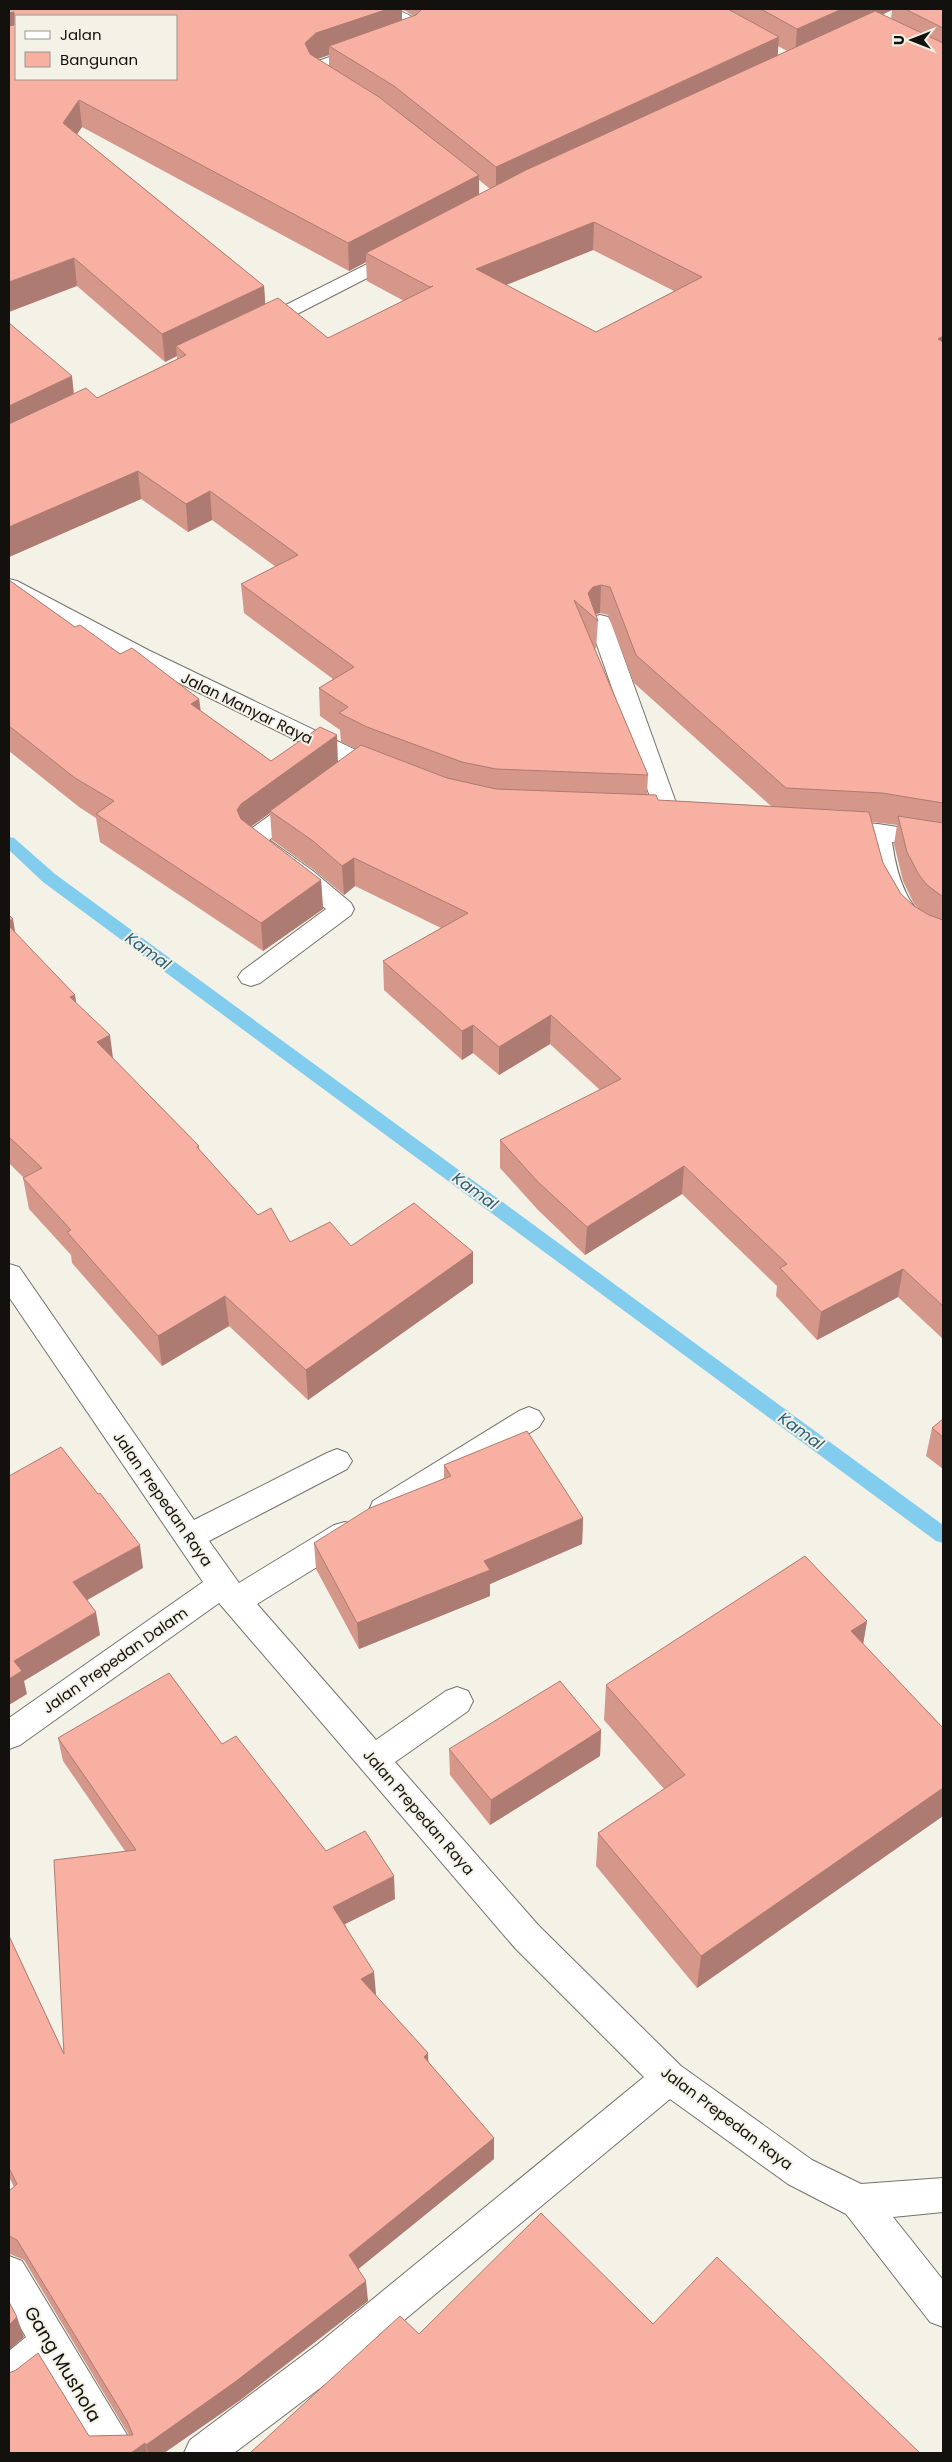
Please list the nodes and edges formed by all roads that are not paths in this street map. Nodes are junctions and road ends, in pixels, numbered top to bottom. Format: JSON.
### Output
{"nodes":[{"id":1,"x":390,"y":9,"type":"edge"},
{"id":2,"x":349,"y":95,"type":"edge"},
{"id":3,"x":413,"y":247,"type":"edge"},
{"id":4,"x":246,"y":332,"type":"edge"},
{"id":5,"x":9,"y":586,"type":"edge"},
{"id":6,"x":600,"y":622,"type":"edge"},
{"id":7,"x":358,"y":762,"type":"junction"},
{"id":8,"x":403,"y":779,"type":"edge"},
{"id":9,"x":668,"y":815,"type":"edge"},
{"id":10,"x":819,"y":829,"type":"edge"},
{"id":11,"x":878,"y":832,"type":"junction"},
{"id":12,"x":943,"y":842,"type":"edge"},
{"id":13,"x":943,"y":940,"type":"edge"},
{"id":14,"x":251,"y":977,"type":"dead end"},
{"id":15,"x":9,"y":1275,"type":"edge"},
{"id":16,"x":530,"y":1419,"type":"dead end"},
{"id":17,"x":337,"y":1461,"type":"dead end"},
{"id":18,"x":189,"y":1537,"type":"junction"},
{"id":19,"x":229,"y":1593,"type":"junction"},
{"id":20,"x":457,"y":1701,"type":"dead end"},
{"id":21,"x":9,"y":1735,"type":"edge"},
{"id":22,"x":374,"y":1759,"type":"junction"},
{"id":23,"x":669,"y":2078,"type":"junction"},
{"id":24,"x":943,"y":2195,"type":"edge"},
{"id":25,"x":859,"y":2202,"type":"junction"},
{"id":26,"x":9,"y":2274,"type":"edge"},
{"id":27,"x":943,"y":2309,"type":"edge"},
{"id":28,"x":50,"y":2342,"type":"junction"},
{"id":29,"x":9,"y":2374,"type":"edge"},
{"id":30,"x":117,"y":2453,"type":"edge"},
{"id":31,"x":203,"y":2453,"type":"edge"}],
"edges":[{"from":1,"to":2,"type":"street"},
{"from":3,"to":4,"type":"street"},
{"from":5,"to":7,"type":"street","name":"Jalan Manyar Raya"},
{"from":6,"to":9,"type":"street"},
{"from":7,"to":8,"type":"street","name":"Jalan Manyar Raya"},
{"from":7,"to":14,"type":"street"},
{"from":10,"to":11,"type":"street"},
{"from":11,"to":12,"type":"street"},
{"from":11,"to":13,"type":"street"},
{"from":15,"to":18,"type":"street","name":"Jalan Prepedan Raya"},
{"from":16,"to":19,"type":"street","name":"Jalan Prepedan Dalam"},
{"from":17,"to":18,"type":"street"},
{"from":18,"to":19,"type":"street","name":"Jalan Prepedan Raya"},
{"from":19,"to":21,"type":"street","name":"Jalan Prepedan Dalam"},
{"from":19,"to":22,"type":"street","name":"Jalan Prepedan Raya"},
{"from":20,"to":22,"type":"street"},
{"from":22,"to":23,"type":"street","name":"Jalan Prepedan Raya"},
{"from":23,"to":25,"type":"street","name":"Jalan Prepedan Raya"},
{"from":23,"to":31,"type":"street"},
{"from":24,"to":25,"type":"street"},
{"from":25,"to":27,"type":"street"},
{"from":26,"to":28,"type":"street","name":"Gang Mushola"},
{"from":28,"to":29,"type":"street"},
{"from":28,"to":30,"type":"street","name":"Gang Mushola"}]}
